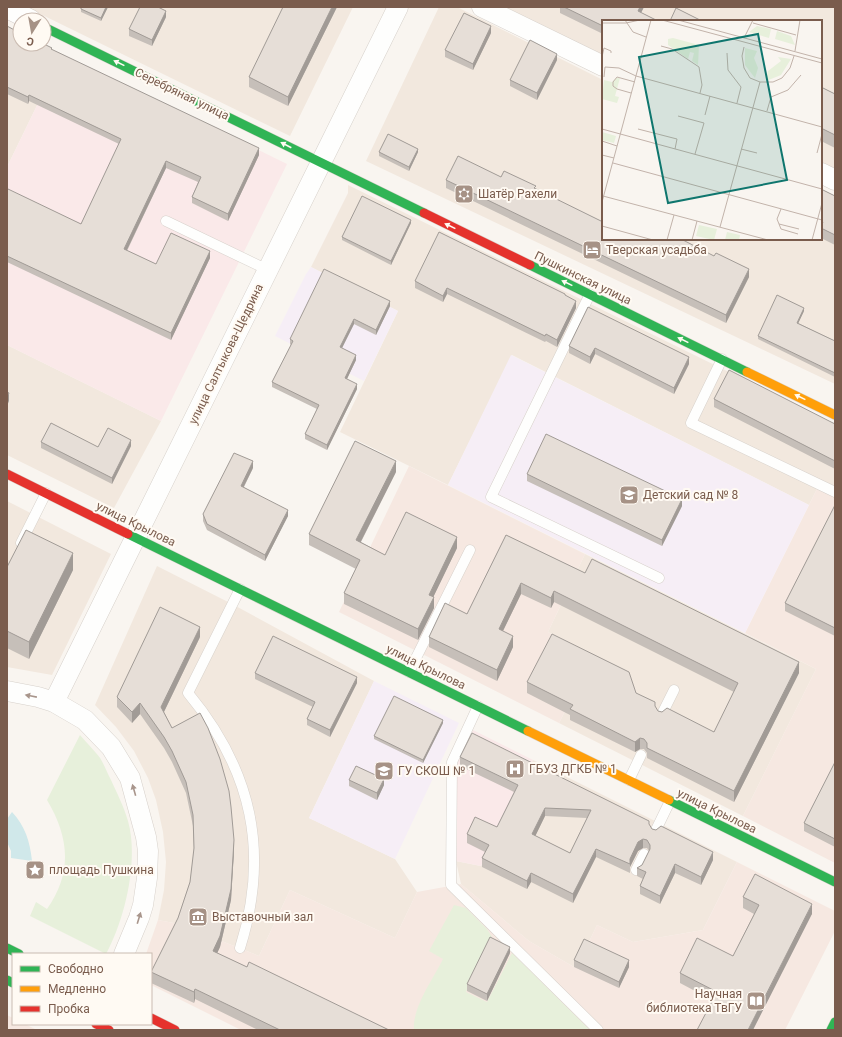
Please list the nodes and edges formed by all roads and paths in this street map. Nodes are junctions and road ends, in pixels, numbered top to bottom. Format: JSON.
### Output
{"nodes":[{"id":1,"x":398,"y":7,"type":"edge"},
{"id":2,"x":482,"y":7,"type":"edge"},
{"id":3,"x":52,"y":30,"type":"edge"},
{"id":4,"x":602,"y":66,"type":"edge"},
{"id":5,"x":321,"y":162,"type":"junction"},
{"id":6,"x":822,"y":174,"type":"edge"},
{"id":7,"x":835,"y":180,"type":"edge"},
{"id":8,"x":166,"y":221,"type":"dead end"},
{"id":9,"x":268,"y":270,"type":"junction"},
{"id":10,"x":590,"y":294,"type":"junction"},
{"id":11,"x":722,"y":359,"type":"junction"},
{"id":12,"x":835,"y":415,"type":"edge"},
{"id":13,"x":7,"y":474,"type":"edge"},
{"id":14,"x":835,"y":492,"type":"edge"},
{"id":15,"x":46,"y":493,"type":"junction"},
{"id":16,"x":136,"y":537,"type":"junction"},
{"id":17,"x":18,"y":549,"type":"edge"},
{"id":18,"x":470,"y":550,"type":"dead end"},
{"id":19,"x":658,"y":578,"type":"dead end"},
{"id":20,"x":240,"y":589,"type":"junction"},
{"id":21,"x":410,"y":672,"type":"junction"},
{"id":22,"x":674,"y":690,"type":"dead end"},
{"id":23,"x":7,"y":691,"type":"edge"},
{"id":24,"x":54,"y":702,"type":"junction"},
{"id":25,"x":478,"y":706,"type":"junction"},
{"id":26,"x":661,"y":716,"type":"edge"},
{"id":27,"x":641,"y":755,"type":"edge"},
{"id":28,"x":629,"y":780,"type":"junction"},
{"id":29,"x":670,"y":801,"type":"junction"},
{"id":30,"x":655,"y":832,"type":"edge"},
{"id":31,"x":644,"y":854,"type":"dead end"},
{"id":32,"x":636,"y":870,"type":"dead end"},
{"id":33,"x":835,"y":882,"type":"edge"},
{"id":34,"x":7,"y":948,"type":"edge"},
{"id":35,"x":240,"y":948,"type":"dead end"},
{"id":36,"x":17,"y":953,"type":"edge"},
{"id":37,"x":124,"y":953,"type":"edge"},
{"id":38,"x":152,"y":1018,"type":"edge"},
{"id":39,"x":835,"y":1022,"type":"edge"},
{"id":40,"x":175,"y":1030,"type":"edge"},
{"id":41,"x":598,"y":1030,"type":"edge"},
{"id":42,"x":831,"y":1030,"type":"edge"}],
"edges":[{"from":1,"to":5,"type":"street","name":"улица Салтыкова-Щедрина"},
{"from":2,"to":4,"type":"street"},
{"from":5,"to":3,"type":"street","name":"Серебряная улица","one_way":true},
{"from":5,"to":9,"type":"street","name":"улица Салтыкова-Щедрина"},
{"from":10,"to":5,"type":"street","name":"Пушкинская улица","one_way":true},
{"from":6,"to":7,"type":"street"},
{"from":8,"to":9,"type":"lane"},
{"from":9,"to":16,"type":"street","name":"улица Салтыкова-Щедрина"},
{"from":11,"to":10,"type":"street","name":"Пушкинская улица","one_way":true},
{"from":10,"to":19,"type":"lane"},
{"from":12,"to":11,"type":"street","name":"Пушкинская улица","one_way":true},
{"from":11,"to":14,"type":"lane"},
{"from":13,"to":15,"type":"street","name":"улица Крылова"},
{"from":15,"to":16,"type":"street","name":"улица Крылова"},
{"from":15,"to":17,"type":"lane"},
{"from":16,"to":20,"type":"street","name":"улица Крылова"},
{"from":16,"to":24,"type":"street","name":"улица Салтыкова-Щедрина"},
{"from":18,"to":21,"type":"lane"},
{"from":20,"to":21,"type":"street","name":"улица Крылова"},
{"from":20,"to":35,"type":"lane"},
{"from":21,"to":25,"type":"street","name":"улица Крылова"},
{"from":22,"to":26,"type":"lane"},
{"from":24,"to":23,"type":"street","one_way":true},
{"from":37,"to":24,"type":"street","one_way":true},
{"from":25,"to":28,"type":"street","name":"улица Крылова"},
{"from":25,"to":41,"type":"lane"},
{"from":27,"to":28,"type":"lane"},
{"from":28,"to":29,"type":"street","name":"улица Крылова"},
{"from":29,"to":30,"type":"lane"},
{"from":29,"to":33,"type":"street","name":"улица Крылова"},
{"from":31,"to":32,"type":"lane"},
{"from":34,"to":36,"type":"street"},
{"from":38,"to":40,"type":"street"},
{"from":39,"to":42,"type":"street"}]}
